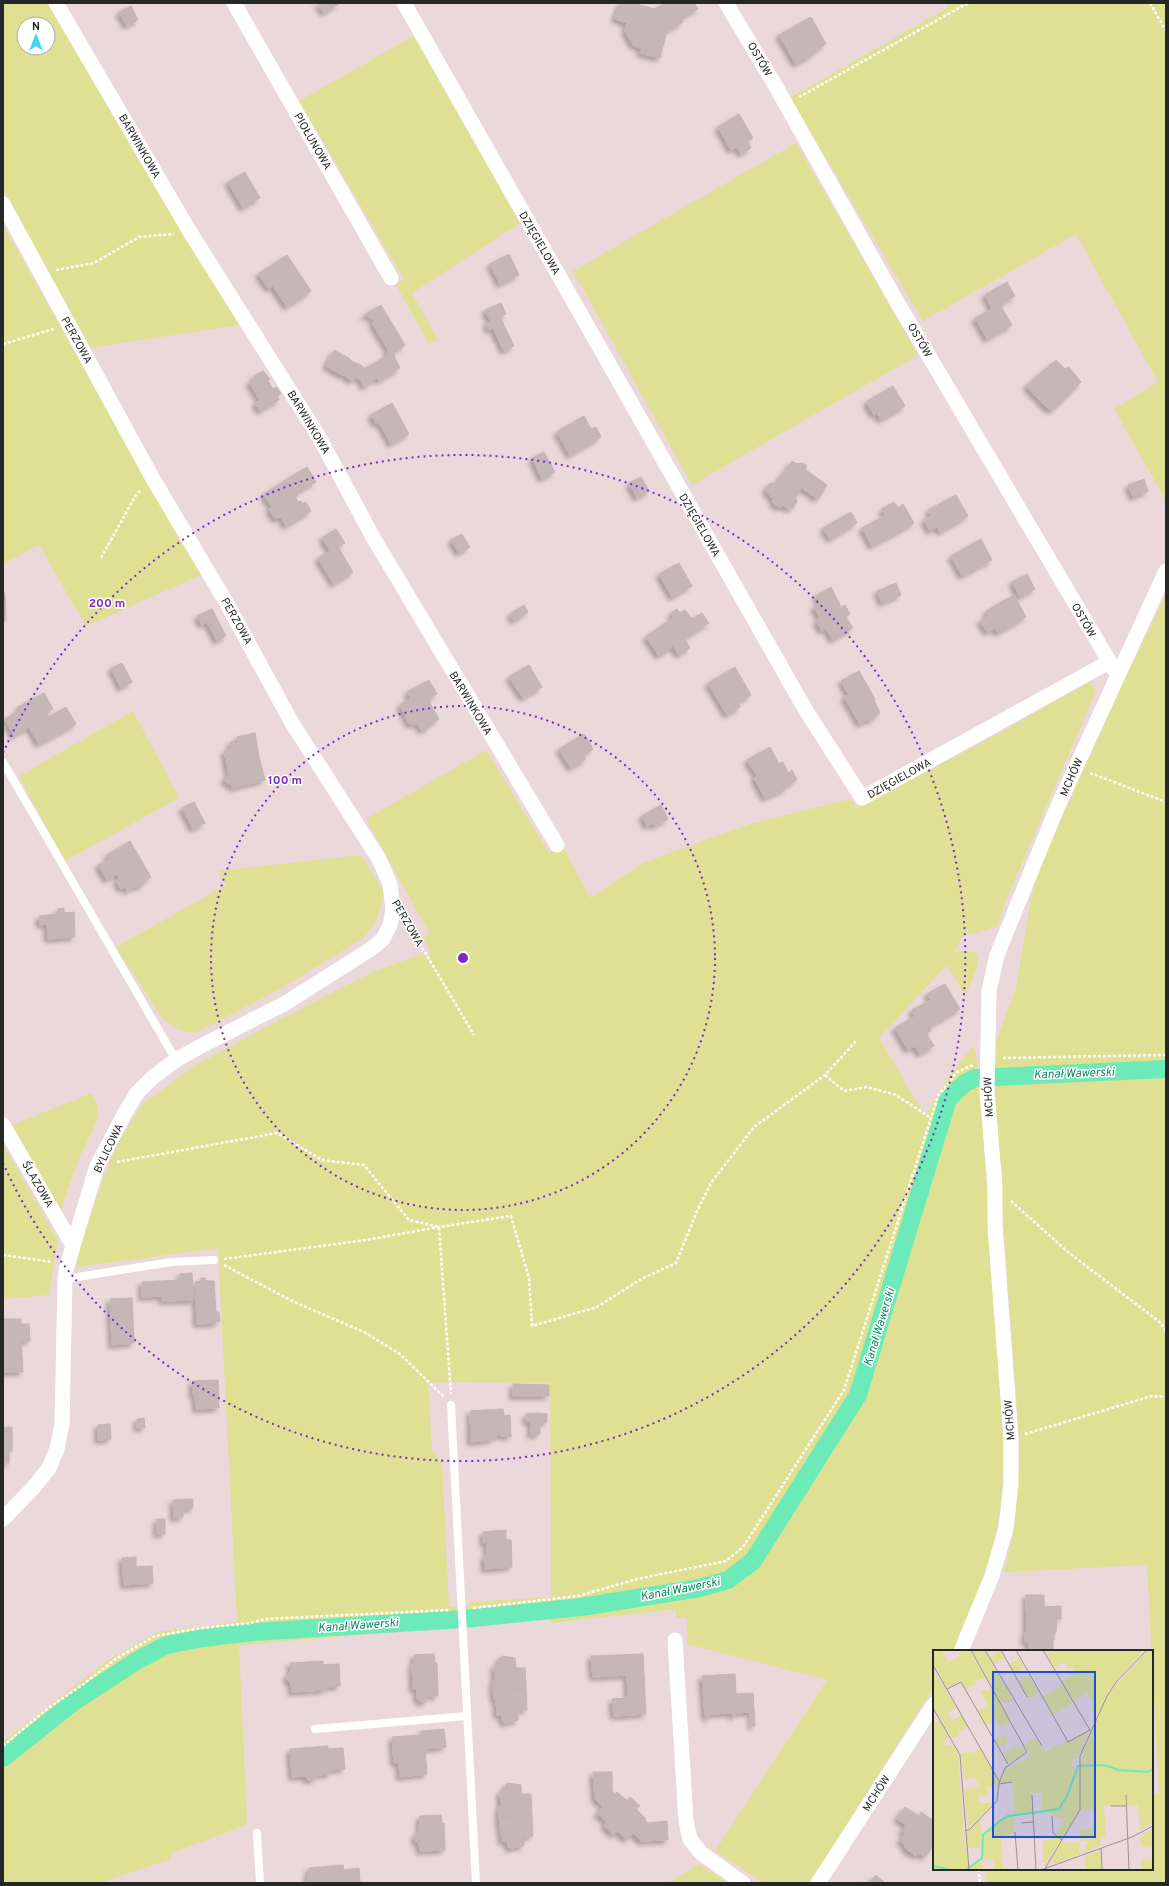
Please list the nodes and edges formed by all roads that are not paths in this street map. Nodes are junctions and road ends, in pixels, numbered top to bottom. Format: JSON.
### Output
{"nodes":[{"id":1,"x":56,"y":3,"type":"edge"},
{"id":2,"x":234,"y":3,"type":"edge"},
{"id":3,"x":404,"y":3,"type":"edge"},
{"id":4,"x":726,"y":3,"type":"edge"},
{"id":5,"x":3,"y":204,"type":"edge"},
{"id":6,"x":391,"y":278,"type":"dead end"},
{"id":7,"x":1166,"y":571,"type":"edge"},
{"id":8,"x":1109,"y":662,"type":"junction"},
{"id":9,"x":1118,"y":675,"type":"junction"},
{"id":10,"x":3,"y":762,"type":"edge"},
{"id":11,"x":557,"y":845,"type":"dead end"},
{"id":12,"x":392,"y":896,"type":"joint"},
{"id":13,"x":176,"y":1060,"type":"junction"},
{"id":14,"x":3,"y":1125,"type":"edge"},
{"id":15,"x":72,"y":1244,"type":"junction"},
{"id":16,"x":214,"y":1260,"type":"road end"},
{"id":17,"x":66,"y":1272,"type":"junction"},
{"id":18,"x":451,"y":1405,"type":"road end"},
{"id":19,"x":3,"y":1518,"type":"edge"},
{"id":20,"x":676,"y":1640,"type":"dead end"},
{"id":21,"x":961,"y":1650,"type":"edge"},
{"id":22,"x":933,"y":1706,"type":"edge"},
{"id":23,"x":467,"y":1716,"type":"junction"},
{"id":24,"x":315,"y":1729,"type":"dead end"},
{"id":25,"x":257,"y":1833,"type":"dead end"},
{"id":26,"x":260,"y":1883,"type":"edge"},
{"id":27,"x":476,"y":1883,"type":"edge"},
{"id":28,"x":743,"y":1883,"type":"edge"},
{"id":29,"x":818,"y":1883,"type":"edge"}],
"edges":[{"from":1,"to":11,"type":"street","name":"BARWINKOWA"},
{"from":2,"to":6,"type":"street","name":"PIOŁUNOWA"},
{"from":3,"to":8,"type":"street","name":"DZIĘGIELOWA"},
{"from":4,"to":8,"type":"street","name":"OSTÓW"},
{"from":5,"to":12,"type":"street","name":"PERZOWA"},
{"from":7,"to":9,"type":"street","name":"MCHÓW"},
{"from":8,"to":9,"type":"street","name":"OSTÓW"},
{"from":9,"to":21,"type":"street","name":"MCHÓW"},
{"from":10,"to":13,"type":"lane"},
{"from":12,"to":13,"type":"street","name":"BYLICOWA"},
{"from":13,"to":15,"type":"street","name":"BYLICOWA"},
{"from":14,"to":15,"type":"street","name":"ŚLAZOWA"},
{"from":15,"to":17,"type":"street","name":"BYLICOWA"},
{"from":16,"to":17,"type":"lane"},
{"from":17,"to":19,"type":"street","name":"BYLICOWA"},
{"from":18,"to":23,"type":"lane"},
{"from":20,"to":28,"type":"street"},
{"from":22,"to":29,"type":"street","name":"MCHÓW"},
{"from":23,"to":24,"type":"lane"},
{"from":23,"to":27,"type":"lane"},
{"from":25,"to":26,"type":"lane"}]}
